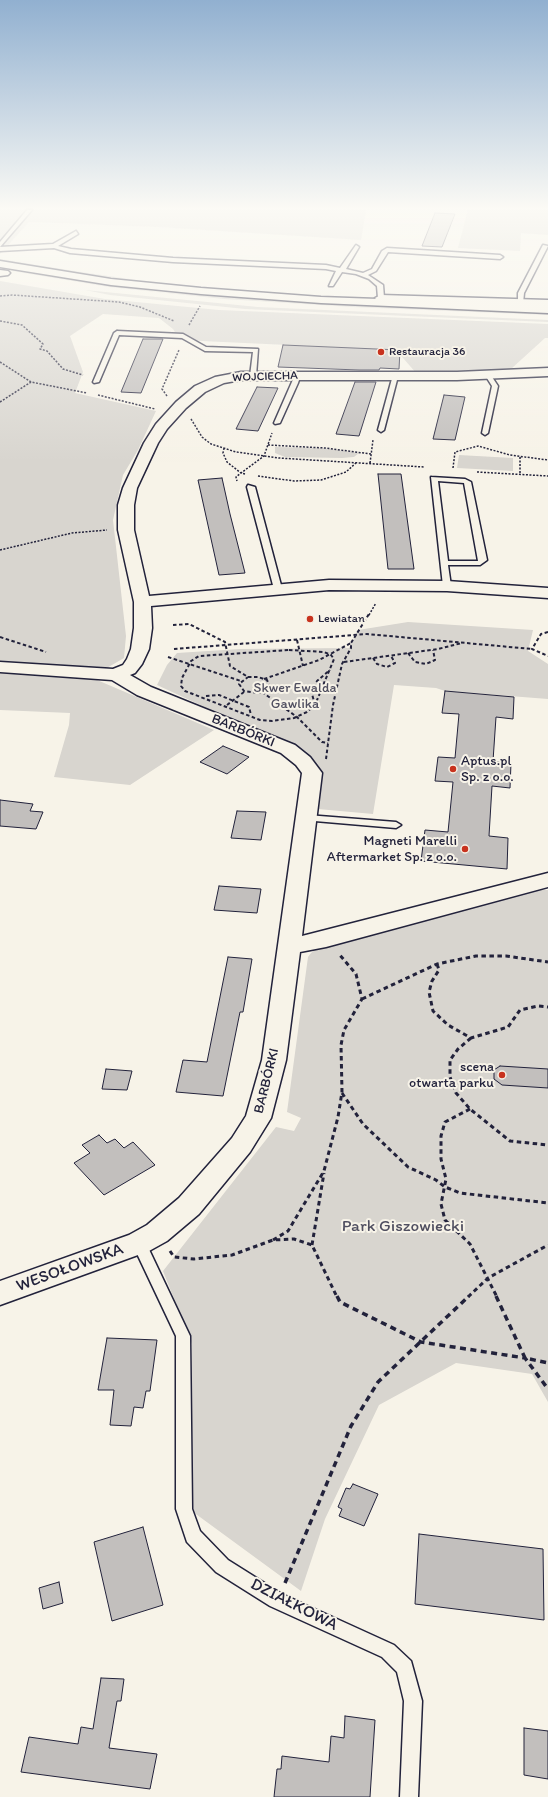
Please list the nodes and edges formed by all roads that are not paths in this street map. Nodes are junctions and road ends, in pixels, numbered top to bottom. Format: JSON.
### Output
{"nodes":[{"id":1,"x":149,"y":294,"type":"edge"},
{"id":2,"x":229,"y":294,"type":"edge"},
{"id":3,"x":381,"y":294,"type":"edge"},
{"id":4,"x":521,"y":294,"type":"edge"},
{"id":5,"x":381,"y":298,"type":"junction"},
{"id":6,"x":321,"y":300,"type":"junction"},
{"id":7,"x":520,"y":303,"type":"junction"},
{"id":8,"x":548,"y":304,"type":"edge"},
{"id":9,"x":548,"y":310,"type":"edge"},
{"id":10,"x":548,"y":317,"type":"edge"},
{"id":11,"x":548,"y":372,"type":"edge"},
{"id":12,"x":253,"y":376,"type":"junction"},
{"id":13,"x":297,"y":376,"type":"junction"},
{"id":14,"x":395,"y":376,"type":"junction"},
{"id":15,"x":488,"y":376,"type":"junction"},
{"id":16,"x":96,"y":382,"type":"dead end"},
{"id":17,"x":277,"y":423,"type":"dead end"},
{"id":18,"x":381,"y":430,"type":"dead end"},
{"id":19,"x":485,"y":433,"type":"dead end"},
{"id":20,"x":251,"y":487,"type":"dead end"},
{"id":21,"x":444,"y":563,"type":"junction"},
{"id":22,"x":447,"y":586,"type":"junction"},
{"id":23,"x":278,"y":589,"type":"junction"},
{"id":24,"x":548,"y":593,"type":"edge"},
{"id":25,"x":142,"y":602,"type":"junction"},
{"id":26,"x":0,"y":667,"type":"edge"},
{"id":27,"x":116,"y":675,"type":"junction"},
{"id":28,"x":307,"y":818,"type":"junction"},
{"id":29,"x":396,"y":824,"type":"dead end"},
{"id":30,"x":548,"y":880,"type":"edge"},
{"id":31,"x":290,"y":944,"type":"junction"},
{"id":32,"x":139,"y":1243,"type":"junction"},
{"id":33,"x":0,"y":1293,"type":"edge"},
{"id":34,"x":409,"y":1797,"type":"edge"}],
"edges":[{"from":1,"to":10,"type":"street"},
{"from":2,"to":6,"type":"street"},
{"from":3,"to":5,"type":"lane"},
{"from":4,"to":7,"type":"lane"},
{"from":5,"to":6,"type":"street"},
{"from":5,"to":7,"type":"street"},
{"from":6,"to":9,"type":"street"},
{"from":7,"to":8,"type":"street"},
{"from":11,"to":15,"type":"street","name":"WOJCIECHA"},
{"from":12,"to":13,"type":"street","name":"WOJCIECHA"},
{"from":12,"to":16,"type":"lane"},
{"from":12,"to":25,"type":"street","name":"WOJCIECHA"},
{"from":13,"to":14,"type":"street","name":"WOJCIECHA"},
{"from":13,"to":17,"type":"lane"},
{"from":14,"to":15,"type":"street","name":"WOJCIECHA"},
{"from":14,"to":18,"type":"lane"},
{"from":15,"to":19,"type":"lane"},
{"from":20,"to":23,"type":"lane"},
{"from":21,"to":21,"type":"lane"},
{"from":21,"to":22,"type":"lane"},
{"from":22,"to":23,"type":"street"},
{"from":22,"to":24,"type":"street"},
{"from":23,"to":25,"type":"street"},
{"from":25,"to":27,"type":"street","name":"WOJCIECHA"},
{"from":26,"to":27,"type":"street","name":"BARBÓRKI"},
{"from":27,"to":28,"type":"street","name":"BARBÓRKI"},
{"from":28,"to":29,"type":"lane"},
{"from":28,"to":31,"type":"street","name":"BARBÓRKI"},
{"from":30,"to":31,"type":"street"},
{"from":31,"to":32,"type":"street","name":"BARBÓRKI"},
{"from":32,"to":33,"type":"street","name":"WESOŁOWSKA"},
{"from":32,"to":34,"type":"lane","name":"DZIAŁKOWA"}]}
